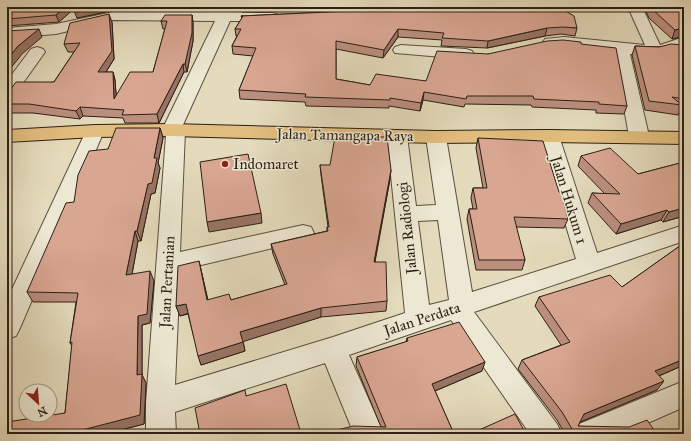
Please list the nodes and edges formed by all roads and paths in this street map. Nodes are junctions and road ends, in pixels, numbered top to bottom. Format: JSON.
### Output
{"nodes":[{"id":1,"x":501,"y":7,"type":"edge"},
{"id":2,"x":635,"y":7,"type":"edge"},
{"id":3,"x":455,"y":11,"type":"edge"},
{"id":4,"x":227,"y":12,"type":"edge"},
{"id":5,"x":285,"y":17,"type":"edge"},
{"id":6,"x":7,"y":33,"type":"edge"},
{"id":7,"x":684,"y":42,"type":"edge"},
{"id":8,"x":538,"y":44,"type":"edge"},
{"id":9,"x":621,"y":48,"type":"junction"},
{"id":10,"x":401,"y":50,"type":"dead end"},
{"id":11,"x":655,"y":50,"type":"junction"},
{"id":12,"x":37,"y":52,"type":"dead end"},
{"id":13,"x":483,"y":55,"type":"edge"},
{"id":14,"x":7,"y":93,"type":"edge"},
{"id":15,"x":95,"y":131,"type":"junction"},
{"id":16,"x":174,"y":131,"type":"junction"},
{"id":17,"x":7,"y":136,"type":"edge"},
{"id":18,"x":397,"y":136,"type":"junction"},
{"id":19,"x":549,"y":136,"type":"junction"},
{"id":20,"x":639,"y":136,"type":"junction"},
{"id":21,"x":436,"y":137,"type":"junction"},
{"id":22,"x":684,"y":138,"type":"edge"},
{"id":23,"x":448,"y":212,"type":"junction"},
{"id":24,"x":406,"y":214,"type":"junction"},
{"id":25,"x":303,"y":233,"type":"dead end"},
{"id":26,"x":684,"y":233,"type":"edge"},
{"id":27,"x":168,"y":264,"type":"junction"},
{"id":28,"x":589,"y":264,"type":"junction"},
{"id":29,"x":460,"y":307,"type":"junction"},
{"id":30,"x":418,"y":319,"type":"junction"},
{"id":31,"x":7,"y":328,"type":"edge"},
{"id":32,"x":333,"y":349,"type":"junction"},
{"id":33,"x":684,"y":394,"type":"edge"},
{"id":34,"x":160,"y":403,"type":"junction"},
{"id":35,"x":160,"y":434,"type":"edge"},
{"id":36,"x":369,"y":434,"type":"edge"},
{"id":37,"x":547,"y":434,"type":"edge"},
{"id":38,"x":589,"y":434,"type":"edge"}],
"edges":[{"from":1,"to":3,"type":"street"},
{"from":2,"to":11,"type":"street"},
{"from":4,"to":5,"type":"street"},
{"from":4,"to":6,"type":"street"},
{"from":4,"to":16,"type":"street"},
{"from":7,"to":11,"type":"street"},
{"from":8,"to":9,"type":"street"},
{"from":9,"to":11,"type":"street"},
{"from":9,"to":20,"type":"street"},
{"from":10,"to":13,"type":"street"},
{"from":12,"to":14,"type":"street"},
{"from":15,"to":16,"type":"main road","name":"Jalan Tamangapa Raya"},
{"from":15,"to":17,"type":"main road","name":"Jalan Tamangapa Raya"},
{"from":15,"to":31,"type":"street"},
{"from":16,"to":18,"type":"main road","name":"Jalan Tamangapa Raya"},
{"from":16,"to":27,"type":"street","name":"Jalan Pertanian"},
{"from":18,"to":21,"type":"main road","name":"Jalan Tamangapa Raya"},
{"from":18,"to":24,"type":"street","name":"Jalan Radiologi"},
{"from":19,"to":20,"type":"main road","name":"Jalan Tamangapa Raya"},
{"from":19,"to":21,"type":"main road","name":"Jalan Tamangapa Raya"},
{"from":19,"to":28,"type":"street","name":"Jalan Hukum 1"},
{"from":20,"to":22,"type":"main road","name":"Jalan Tamangapa Raya"},
{"from":21,"to":23,"type":"street"},
{"from":23,"to":24,"type":"street"},
{"from":23,"to":29,"type":"street"},
{"from":24,"to":30,"type":"street","name":"Jalan Radiologi"},
{"from":25,"to":27,"type":"street"},
{"from":26,"to":28,"type":"street","name":"Jalan Perdata"},
{"from":27,"to":34,"type":"street","name":"Jalan Pertanian"},
{"from":28,"to":29,"type":"street","name":"Jalan Perdata"},
{"from":29,"to":30,"type":"street","name":"Jalan Perdata"},
{"from":29,"to":37,"type":"street"},
{"from":30,"to":32,"type":"street","name":"Jalan Perdata"},
{"from":32,"to":34,"type":"street","name":"Jalan Perdata"},
{"from":32,"to":36,"type":"street"},
{"from":33,"to":38,"type":"street"},
{"from":34,"to":35,"type":"street","name":"Jalan Pertanian"}]}
